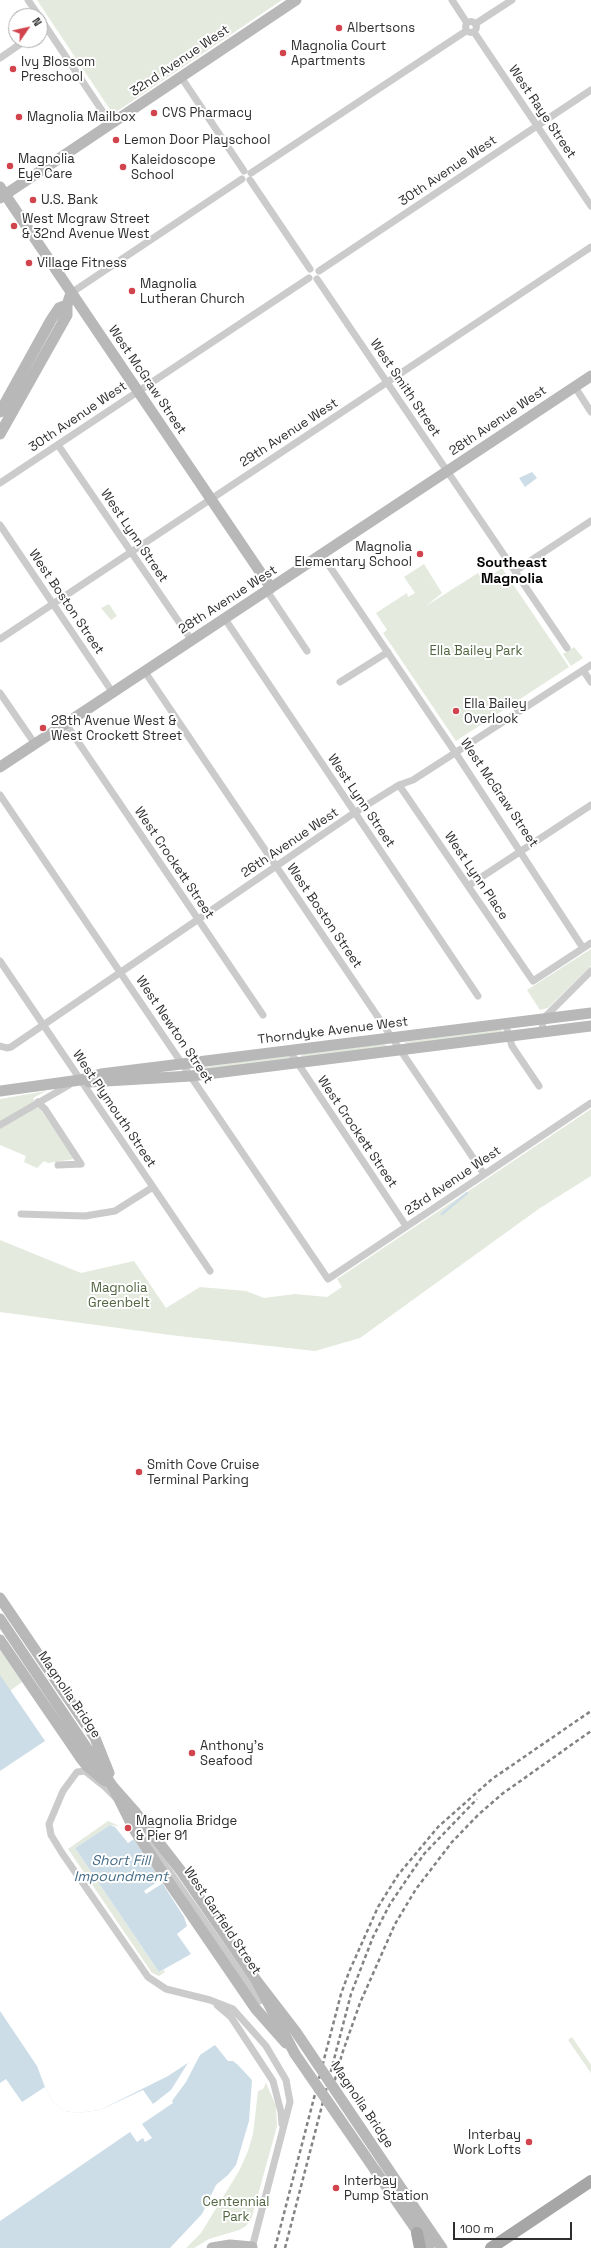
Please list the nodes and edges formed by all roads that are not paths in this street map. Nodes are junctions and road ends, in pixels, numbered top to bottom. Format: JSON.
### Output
{"nodes":[{"id":1,"x":296,"y":0,"type":"edge"},
{"id":2,"x":452,"y":0,"type":"edge"},
{"id":3,"x":512,"y":0,"type":"edge"},
{"id":4,"x":467,"y":23,"type":"junction"},
{"id":5,"x":475,"y":24,"type":"junction"},
{"id":6,"x":466,"y":31,"type":"junction"},
{"id":7,"x":474,"y":32,"type":"junction"},
{"id":8,"x":48,"y":35,"type":"edge"},
{"id":9,"x":14,"y":48,"type":"edge"},
{"id":10,"x":0,"y":58,"type":"edge"},
{"id":11,"x":181,"y":77,"type":"junction"},
{"id":12,"x":591,"y":90,"type":"edge"},
{"id":13,"x":111,"y":124,"type":"junction"},
{"id":14,"x":537,"y":126,"type":"junction"},
{"id":15,"x":249,"y":174,"type":"junction"},
{"id":16,"x":2,"y":193,"type":"edge"},
{"id":17,"x":591,"y":206,"type":"edge"},
{"id":18,"x":591,"y":247,"type":"edge"},
{"id":19,"x":310,"y":269,"type":"junction"},
{"id":20,"x":319,"y":271,"type":"junction"},
{"id":21,"x":309,"y":278,"type":"junction"},
{"id":22,"x":317,"y":279,"type":"junction"},
{"id":23,"x":71,"y":293,"type":"junction"},
{"id":24,"x":66,"y":305,"type":"junction"},
{"id":25,"x":591,"y":376,"type":"edge"},
{"id":26,"x":387,"y":383,"type":"junction"},
{"id":27,"x":574,"y":387,"type":"junction"},
{"id":28,"x":138,"y":391,"type":"junction"},
{"id":29,"x":0,"y":412,"type":"edge"},
{"id":30,"x":591,"y":412,"type":"edge"},
{"id":31,"x":0,"y":434,"type":"edge"},
{"id":32,"x":58,"y":445,"type":"junction"},
{"id":33,"x":447,"y":472,"type":"junction"},
{"id":34,"x":0,"y":483,"type":"edge"},
{"id":35,"x":211,"y":499,"type":"junction"},
{"id":36,"x":591,"y":521,"type":"edge"},
{"id":37,"x":0,"y":525,"type":"edge"},
{"id":38,"x":130,"y":553,"type":"junction"},
{"id":39,"x":322,"y":555,"type":"junction"},
{"id":40,"x":515,"y":571,"type":"junction"},
{"id":41,"x":269,"y":590,"type":"junction"},
{"id":42,"x":53,"y":603,"type":"junction"},
{"id":43,"x":225,"y":619,"type":"junction"},
{"id":44,"x":0,"y":639,"type":"edge"},
{"id":45,"x":192,"y":641,"type":"junction"},
{"id":46,"x":567,"y":648,"type":"dead end"},
{"id":47,"x":307,"y":651,"type":"dead end"},
{"id":48,"x":388,"y":652,"type":"junction"},
{"id":49,"x":591,"y":665,"type":"edge"},
{"id":50,"x":583,"y":670,"type":"junction"},
{"id":51,"x":145,"y":672,"type":"junction"},
{"id":52,"x":340,"y":682,"type":"dead end"},
{"id":53,"x":591,"y":682,"type":"edge"},
{"id":54,"x":0,"y":693,"type":"edge"},
{"id":55,"x":113,"y":693,"type":"junction"},
{"id":56,"x":66,"y":724,"type":"junction"},
{"id":57,"x":35,"y":744,"type":"junction"},
{"id":58,"x":455,"y":752,"type":"junction"},
{"id":59,"x":0,"y":768,"type":"edge"},
{"id":60,"x":399,"y":785,"type":"junction"},
{"id":61,"x":0,"y":795,"type":"edge"},
{"id":62,"x":591,"y":806,"type":"edge"},
{"id":63,"x":354,"y":813,"type":"junction"},
{"id":64,"x":521,"y":851,"type":"junction"},
{"id":65,"x":276,"y":866,"type":"junction"},
{"id":66,"x":468,"y":886,"type":"junction"},
{"id":67,"x":198,"y":920,"type":"junction"},
{"id":68,"x":591,"y":943,"type":"edge"},
{"id":69,"x":583,"y":948,"type":"junction"},
{"id":70,"x":0,"y":961,"type":"edge"},
{"id":71,"x":591,"y":971,"type":"edge"},
{"id":72,"x":120,"y":973,"type":"junction"},
{"id":73,"x":478,"y":996,"type":"dead end"},
{"id":74,"x":591,"y":1013,"type":"edge"},
{"id":75,"x":263,"y":1015,"type":"dead end"},
{"id":76,"x":543,"y":1019,"type":"junction"},
{"id":77,"x":505,"y":1023,"type":"junction"},
{"id":78,"x":43,"y":1025,"type":"junction"},
{"id":79,"x":591,"y":1026,"type":"edge"},
{"id":80,"x":542,"y":1032,"type":"junction"},
{"id":81,"x":509,"y":1036,"type":"junction"},
{"id":82,"x":391,"y":1037,"type":"junction"},
{"id":83,"x":4,"y":1047,"type":"edge"},
{"id":84,"x":289,"y":1050,"type":"junction"},
{"id":85,"x":400,"y":1051,"type":"junction"},
{"id":86,"x":297,"y":1063,"type":"junction"},
{"id":87,"x":183,"y":1064,"type":"junction"},
{"id":88,"x":191,"y":1076,"type":"junction"},
{"id":89,"x":80,"y":1080,"type":"junction"},
{"id":90,"x":539,"y":1086,"type":"dead end"},
{"id":91,"x":0,"y":1091,"type":"edge"},
{"id":92,"x":38,"y":1102,"type":"junction"},
{"id":93,"x":591,"y":1103,"type":"edge"},
{"id":94,"x":0,"y":1125,"type":"edge"},
{"id":95,"x":58,"y":1165,"type":"dead end"},
{"id":96,"x":484,"y":1174,"type":"junction"},
{"id":97,"x":152,"y":1187,"type":"junction"},
{"id":98,"x":21,"y":1214,"type":"dead end"},
{"id":99,"x":406,"y":1226,"type":"junction"},
{"id":100,"x":210,"y":1271,"type":"dead end"},
{"id":101,"x":328,"y":1279,"type":"joint"},
{"id":102,"x":0,"y":1598,"type":"edge"},
{"id":103,"x":0,"y":1618,"type":"edge"},
{"id":104,"x":0,"y":1640,"type":"edge"},
{"id":105,"x":114,"y":1787,"type":"junction"},
{"id":106,"x":256,"y":1980,"type":"junction"},
{"id":107,"x":210,"y":2000,"type":"junction"},
{"id":108,"x":260,"y":2001,"type":"junction"},
{"id":109,"x":277,"y":2018,"type":"junction"},
{"id":110,"x":286,"y":2043,"type":"junction"},
{"id":111,"x":295,"y":2054,"type":"junction"},
{"id":112,"x":311,"y":2055,"type":"junction"},
{"id":113,"x":288,"y":2092,"type":"junction"},
{"id":114,"x":278,"y":2096,"type":"junction"},
{"id":115,"x":282,"y":2132,"type":"junction"},
{"id":116,"x":591,"y":2181,"type":"edge"},
{"id":117,"x":417,"y":2233,"type":"junction"},
{"id":118,"x":212,"y":2248,"type":"edge"},
{"id":119,"x":252,"y":2248,"type":"edge"},
{"id":120,"x":420,"y":2248,"type":"edge"},
{"id":121,"x":428,"y":2248,"type":"edge"},
{"id":122,"x":442,"y":2248,"type":"edge"},
{"id":123,"x":491,"y":2248,"type":"edge"}],
"edges":[{"from":1,"to":11,"type":"main road","name":"32nd Avenue West"},
{"from":2,"to":4,"type":"street"},
{"from":3,"to":5,"type":"street"},
{"from":4,"to":5,"type":"street"},
{"from":4,"to":6,"type":"street"},
{"from":5,"to":7,"type":"street"},
{"from":6,"to":7,"type":"street"},
{"from":6,"to":15,"type":"street"},
{"from":7,"to":14,"type":"street","name":"West Raye Street"},
{"from":8,"to":13,"type":"street"},
{"from":9,"to":10,"type":"street"},
{"from":11,"to":13,"type":"main road","name":"32nd Avenue West"},
{"from":11,"to":15,"type":"street"},
{"from":12,"to":14,"type":"street","name":"30th Avenue West"},
{"from":13,"to":16,"type":"main road","name":"32nd Avenue West"},
{"from":14,"to":17,"type":"street","name":"West Raye Street"},
{"from":14,"to":20,"type":"street","name":"30th Avenue West"},
{"from":15,"to":19,"type":"street"},
{"from":15,"to":23,"type":"street"},
{"from":16,"to":23,"type":"main road","name":"West McGraw Street"},
{"from":18,"to":26,"type":"street","name":"29th Avenue West"},
{"from":19,"to":20,"type":"street"},
{"from":19,"to":21,"type":"street"},
{"from":20,"to":22,"type":"street"},
{"from":21,"to":22,"type":"street"},
{"from":21,"to":28,"type":"street","name":"30th Avenue West"},
{"from":22,"to":26,"type":"street","name":"West Smith Street"},
{"from":23,"to":24,"type":"main road"},
{"from":23,"to":28,"type":"main road","name":"West McGraw Street"},
{"from":24,"to":29,"type":"main road"},
{"from":24,"to":31,"type":"main road"},
{"from":25,"to":27,"type":"main road","name":"28th Avenue West"},
{"from":26,"to":33,"type":"street","name":"West Smith Street"},
{"from":26,"to":35,"type":"street","name":"29th Avenue West"},
{"from":27,"to":30,"type":"street"},
{"from":27,"to":33,"type":"main road","name":"28th Avenue West"},
{"from":28,"to":32,"type":"street","name":"30th Avenue West"},
{"from":28,"to":35,"type":"main road","name":"West McGraw Street"},
{"from":32,"to":34,"type":"street","name":"30th Avenue West"},
{"from":32,"to":38,"type":"street","name":"West Lynn Street"},
{"from":33,"to":39,"type":"main road","name":"28th Avenue West"},
{"from":33,"to":40,"type":"street","name":"West Smith Street"},
{"from":35,"to":38,"type":"street","name":"29th Avenue West"},
{"from":35,"to":41,"type":"main road","name":"West McGraw Street"},
{"from":36,"to":40,"type":"street"},
{"from":37,"to":42,"type":"street","name":"West Boston Street"},
{"from":38,"to":42,"type":"street","name":"29th Avenue West"},
{"from":38,"to":45,"type":"street","name":"West Lynn Street"},
{"from":39,"to":41,"type":"main road","name":"28th Avenue West"},
{"from":39,"to":48,"type":"street","name":"West McGraw Street"},
{"from":40,"to":46,"type":"street","name":"West Smith Street"},
{"from":41,"to":43,"type":"main road","name":"28th Avenue West"},
{"from":41,"to":47,"type":"street"},
{"from":42,"to":44,"type":"street","name":"29th Avenue West"},
{"from":42,"to":55,"type":"street","name":"West Boston Street"},
{"from":43,"to":45,"type":"main road","name":"28th Avenue West"},
{"from":43,"to":63,"type":"street","name":"West Lynn Street"},
{"from":45,"to":51,"type":"main road","name":"28th Avenue West"},
{"from":48,"to":52,"type":"street"},
{"from":48,"to":58,"type":"street","name":"West McGraw Street"},
{"from":49,"to":50,"type":"street","name":"26th Avenue West"},
{"from":50,"to":53,"type":"street"},
{"from":50,"to":58,"type":"street","name":"26th Avenue West"},
{"from":51,"to":55,"type":"main road","name":"28th Avenue West"},
{"from":51,"to":65,"type":"street","name":"West Boston Street"},
{"from":54,"to":57,"type":"street"},
{"from":55,"to":56,"type":"main road","name":"28th Avenue West"},
{"from":56,"to":57,"type":"main road","name":"28th Avenue West"},
{"from":56,"to":67,"type":"street","name":"West Crockett Street"},
{"from":57,"to":59,"type":"main road","name":"28th Avenue West"},
{"from":58,"to":60,"type":"street","name":"26th Avenue West"},
{"from":58,"to":64,"type":"street","name":"West McGraw Street"},
{"from":60,"to":63,"type":"street","name":"26th Avenue West"},
{"from":60,"to":66,"type":"street","name":"West Lynn Place"},
{"from":61,"to":72,"type":"street","name":"West Newton Street"},
{"from":62,"to":64,"type":"street"},
{"from":63,"to":65,"type":"street","name":"26th Avenue West"},
{"from":63,"to":73,"type":"street","name":"West Lynn Street"},
{"from":64,"to":66,"type":"street"},
{"from":64,"to":69,"type":"street","name":"West McGraw Street"},
{"from":65,"to":67,"type":"street","name":"26th Avenue West"},
{"from":65,"to":82,"type":"street","name":"West Boston Street"},
{"from":66,"to":69,"type":"street","name":"West Lynn Place"},
{"from":67,"to":72,"type":"street","name":"26th Avenue West"},
{"from":67,"to":75,"type":"street","name":"West Crockett Street"},
{"from":68,"to":69,"type":"street"},
{"from":70,"to":78,"type":"street","name":"West Plymouth Street"},
{"from":71,"to":76,"type":"street"},
{"from":72,"to":78,"type":"street","name":"26th Avenue West"},
{"from":72,"to":87,"type":"street","name":"West Newton Street"},
{"from":74,"to":76,"type":"main road","name":"Thorndyke Avenue West"},
{"from":76,"to":77,"type":"main road","name":"Thorndyke Avenue West"},
{"from":76,"to":80,"type":"street"},
{"from":77,"to":81,"type":"street"},
{"from":77,"to":82,"type":"main road","name":"Thorndyke Avenue West"},
{"from":78,"to":83,"type":"street","name":"26th Avenue West"},
{"from":78,"to":89,"type":"street","name":"West Plymouth Street"},
{"from":79,"to":80,"type":"main road","name":"Thorndyke Avenue West"},
{"from":80,"to":81,"type":"main road","name":"Thorndyke Avenue West"},
{"from":81,"to":85,"type":"main road","name":"Thorndyke Avenue West"},
{"from":81,"to":90,"type":"street"},
{"from":82,"to":84,"type":"main road","name":"Thorndyke Avenue West"},
{"from":82,"to":85,"type":"street","name":"West Boston Street"},
{"from":84,"to":86,"type":"street","name":"West Crockett Street"},
{"from":84,"to":87,"type":"main road","name":"Thorndyke Avenue West"},
{"from":85,"to":86,"type":"main road","name":"Thorndyke Avenue West"},
{"from":85,"to":96,"type":"street","name":"West Boston Street"},
{"from":86,"to":88,"type":"main road","name":"Thorndyke Avenue West"},
{"from":86,"to":99,"type":"street","name":"West Crockett Street"},
{"from":87,"to":88,"type":"street","name":"West Newton Street"},
{"from":87,"to":89,"type":"main road","name":"Thorndyke Avenue West"},
{"from":88,"to":89,"type":"main road","name":"Thorndyke Avenue West"},
{"from":88,"to":101,"type":"street","name":"West Newton Street"},
{"from":89,"to":91,"type":"main road","name":"Thorndyke Avenue West"},
{"from":89,"to":92,"type":"street"},
{"from":89,"to":97,"type":"street","name":"West Plymouth Street"},
{"from":92,"to":94,"type":"street"},
{"from":92,"to":95,"type":"street"},
{"from":93,"to":96,"type":"street","name":"23rd Avenue West"},
{"from":96,"to":99,"type":"street","name":"23rd Avenue West"},
{"from":97,"to":98,"type":"street"},
{"from":97,"to":100,"type":"street","name":"West Plymouth Street"},
{"from":99,"to":101,"type":"street","name":"23rd Avenue West"},
{"from":102,"to":105,"type":"main road"},
{"from":103,"to":105,"type":"main road","name":"Magnolia Bridge"},
{"from":104,"to":105,"type":"main road"},
{"from":105,"to":106,"type":"main road","name":"Magnolia Bridge","bridge":true},
{"from":105,"to":110,"type":"main road","name":"Magnolia Bridge","bridge":true},
{"from":106,"to":109,"type":"main road","name":"Magnolia Bridge","bridge":true},
{"from":106,"to":112,"type":"main road","name":"Magnolia Bridge","bridge":true},
{"from":107,"to":108,"type":"street","name":"West Garfield Street"},
{"from":107,"to":113,"type":"street","name":"West Garfield Street"},
{"from":107,"to":114,"type":"street","name":"West Garfield Street"},
{"from":108,"to":109,"type":"main road"},
{"from":108,"to":110,"type":"main road","bridge":true},
{"from":109,"to":111,"type":"main road","name":"Magnolia Bridge"},
{"from":109,"to":112,"type":"main road"},
{"from":110,"to":111,"type":"main road","name":"Magnolia Bridge"},
{"from":111,"to":117,"type":"main road","name":"Magnolia Bridge","bridge":true},
{"from":112,"to":122,"type":"main road","name":"Magnolia Bridge","bridge":true},
{"from":113,"to":114,"type":"street"},
{"from":113,"to":115,"type":"street","name":"West Garfield Street"},
{"from":114,"to":115,"type":"street","name":"West Garfield Street"},
{"from":115,"to":119,"type":"street"},
{"from":116,"to":123,"type":"main road"},
{"from":117,"to":120,"type":"main road"},
{"from":117,"to":121,"type":"main road"},
{"from":118,"to":119,"type":"main road"}]}
